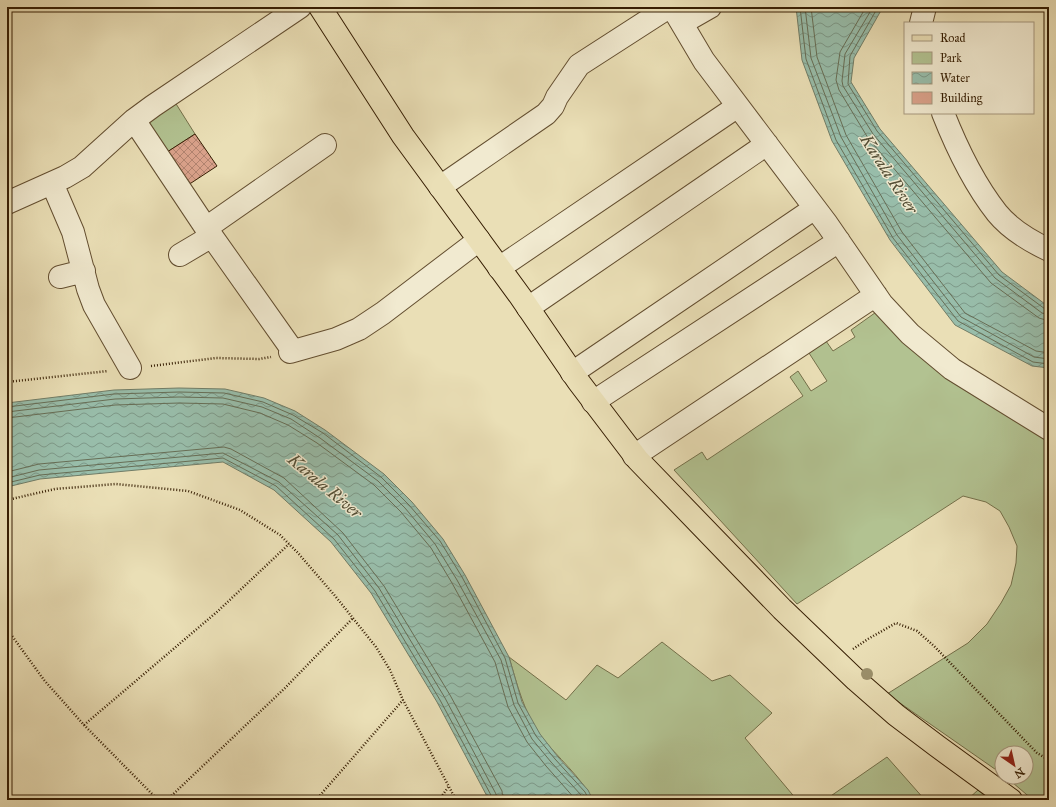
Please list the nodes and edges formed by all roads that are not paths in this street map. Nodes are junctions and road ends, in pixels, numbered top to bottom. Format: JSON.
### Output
{"nodes":[{"id":1,"x":300,"y":7,"type":"edge"},
{"id":2,"x":320,"y":7,"type":"edge"},
{"id":3,"x":710,"y":7,"type":"edge"},
{"id":4,"x":925,"y":7,"type":"edge"},
{"id":5,"x":674,"y":12,"type":"edge"},
{"id":6,"x":921,"y":22,"type":"edge"},
{"id":7,"x":738,"y":106,"type":"junction"},
{"id":8,"x":943,"y":114,"type":"edge"},
{"id":9,"x":134,"y":120,"type":"junction"},
{"id":10,"x":767,"y":144,"type":"junction"},
{"id":11,"x":325,"y":145,"type":"dead end"},
{"id":12,"x":52,"y":183,"type":"junction"},
{"id":13,"x":440,"y":187,"type":"junction"},
{"id":14,"x":7,"y":203,"type":"edge"},
{"id":15,"x":815,"y":208,"type":"junction"},
{"id":16,"x":209,"y":232,"type":"junction"},
{"id":17,"x":479,"y":240,"type":"junction"},
{"id":18,"x":839,"y":241,"type":"junction"},
{"id":19,"x":1049,"y":250,"type":"edge"},
{"id":20,"x":180,"y":255,"type":"dead end"},
{"id":21,"x":499,"y":268,"type":"junction"},
{"id":22,"x":84,"y":271,"type":"junction"},
{"id":23,"x":60,"y":277,"type":"dead end"},
{"id":24,"x":876,"y":295,"type":"junction"},
{"id":25,"x":528,"y":308,"type":"junction"},
{"id":26,"x":130,"y":368,"type":"dead end"},
{"id":27,"x":572,"y":373,"type":"junction"},
{"id":28,"x":593,"y":402,"type":"junction"},
{"id":29,"x":1049,"y":429,"type":"edge"},
{"id":30,"x":634,"y":456,"type":"junction"},
{"id":31,"x":1011,"y":800,"type":"edge"}],
"edges":[{"from":1,"to":9,"type":"street"},
{"from":2,"to":13,"type":"main road"},
{"from":3,"to":5,"type":"street"},
{"from":4,"to":6,"type":"street"},
{"from":5,"to":7,"type":"street"},
{"from":5,"to":13,"type":"street"},
{"from":7,"to":10,"type":"street"},
{"from":7,"to":21,"type":"street"},
{"from":8,"to":19,"type":"street"},
{"from":9,"to":12,"type":"street"},
{"from":9,"to":16,"type":"street"},
{"from":10,"to":15,"type":"street"},
{"from":10,"to":25,"type":"street"},
{"from":11,"to":16,"type":"street"},
{"from":12,"to":14,"type":"street"},
{"from":12,"to":22,"type":"street"},
{"from":13,"to":17,"type":"main road"},
{"from":15,"to":18,"type":"street"},
{"from":15,"to":27,"type":"street"},
{"from":16,"to":17,"type":"street"},
{"from":16,"to":20,"type":"street"},
{"from":17,"to":21,"type":"main road"},
{"from":18,"to":24,"type":"street"},
{"from":18,"to":28,"type":"street"},
{"from":21,"to":25,"type":"main road"},
{"from":22,"to":23,"type":"street"},
{"from":22,"to":26,"type":"street"},
{"from":24,"to":29,"type":"street"},
{"from":24,"to":30,"type":"street"},
{"from":25,"to":27,"type":"main road"},
{"from":27,"to":28,"type":"main road"},
{"from":28,"to":30,"type":"main road"},
{"from":30,"to":31,"type":"main road"}]}
